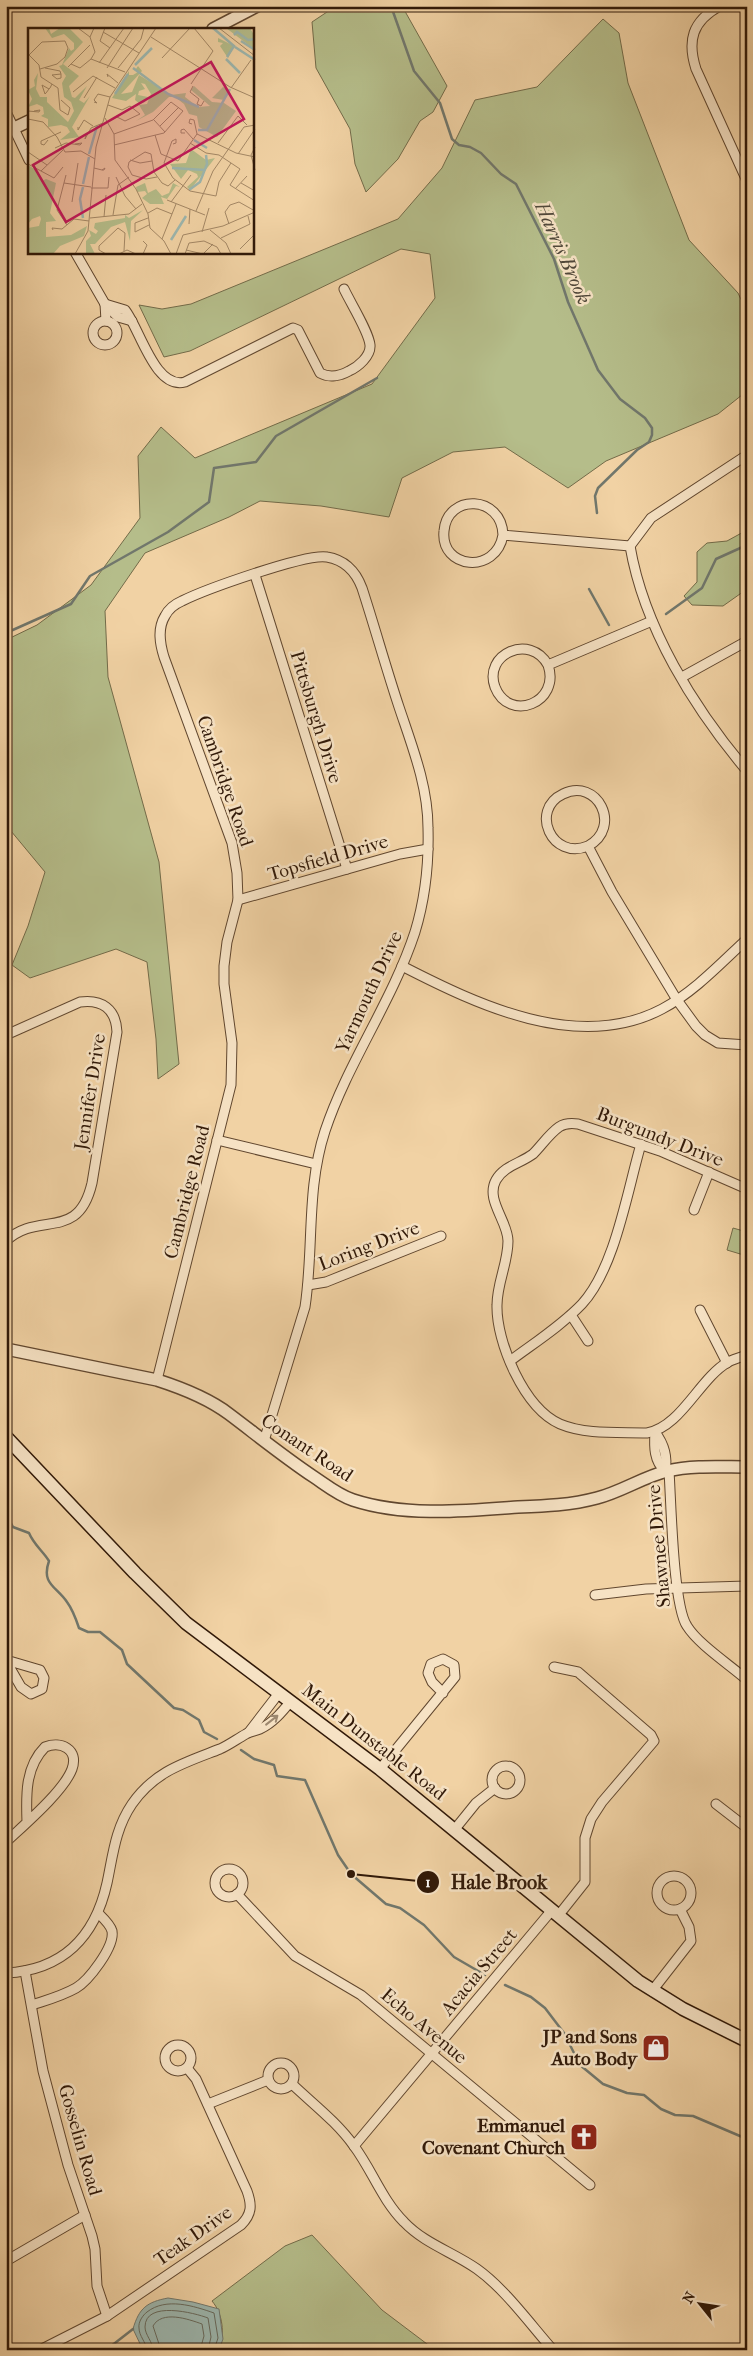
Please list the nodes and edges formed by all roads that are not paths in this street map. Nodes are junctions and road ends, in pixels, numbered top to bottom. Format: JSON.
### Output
{"nodes":[{"id":1,"x":257,"y":6,"type":"edge"},
{"id":2,"x":720,"y":6,"type":"edge"},
{"id":3,"x":215,"y":28,"type":"edge"},
{"id":4,"x":6,"y":112,"type":"edge"},
{"id":5,"x":28,"y":121,"type":"edge"},
{"id":6,"x":10,"y":130,"type":"edge"},
{"id":7,"x":28,"y":158,"type":"edge"},
{"id":8,"x":747,"y":181,"type":"edge"},
{"id":9,"x":76,"y":254,"type":"edge"},
{"id":10,"x":344,"y":289,"type":"dead end"},
{"id":11,"x":105,"y":304,"type":"junction"},
{"id":12,"x":106,"y":321,"type":"dead end"},
{"id":13,"x":747,"y":455,"type":"edge"},
{"id":14,"x":503,"y":536,"type":"junction"},
{"id":15,"x":630,"y":546,"type":"junction"},
{"id":16,"x":255,"y":575,"type":"junction"},
{"id":17,"x":652,"y":621,"type":"junction"},
{"id":18,"x":747,"y":641,"type":"edge"},
{"id":19,"x":548,"y":665,"type":"junction"},
{"id":20,"x":682,"y":677,"type":"junction"},
{"id":21,"x":747,"y":771,"type":"edge"},
{"id":22,"x":588,"y":846,"type":"junction"},
{"id":23,"x":428,"y":849,"type":"junction"},
{"id":24,"x":347,"y":869,"type":"junction"},
{"id":25,"x":238,"y":900,"type":"junction"},
{"id":26,"x":747,"y":939,"type":"edge"},
{"id":27,"x":402,"y":966,"type":"junction"},
{"id":28,"x":677,"y":1000,"type":"junction"},
{"id":29,"x":6,"y":1035,"type":"edge"},
{"id":30,"x":747,"y":1045,"type":"edge"},
{"id":31,"x":217,"y":1140,"type":"junction"},
{"id":32,"x":641,"y":1144,"type":"junction"},
{"id":33,"x":316,"y":1164,"type":"junction"},
{"id":34,"x":709,"y":1172,"type":"junction"},
{"id":35,"x":747,"y":1189,"type":"edge"},
{"id":36,"x":694,"y":1210,"type":"dead end"},
{"id":37,"x":441,"y":1236,"type":"dead end"},
{"id":38,"x":6,"y":1241,"type":"edge"},
{"id":39,"x":308,"y":1285,"type":"junction"},
{"id":40,"x":700,"y":1310,"type":"dead end"},
{"id":41,"x":570,"y":1315,"type":"junction"},
{"id":42,"x":588,"y":1340,"type":"dead end"},
{"id":43,"x":6,"y":1349,"type":"edge"},
{"id":44,"x":747,"y":1355,"type":"edge"},
{"id":45,"x":510,"y":1361,"type":"junction"},
{"id":46,"x":727,"y":1363,"type":"junction"},
{"id":47,"x":157,"y":1380,"type":"junction"},
{"id":48,"x":655,"y":1432,"type":"junction"},
{"id":49,"x":6,"y":1437,"type":"edge"},
{"id":50,"x":264,"y":1441,"type":"junction"},
{"id":51,"x":747,"y":1467,"type":"edge"},
{"id":52,"x":667,"y":1471,"type":"junction"},
{"id":53,"x":747,"y":1586,"type":"edge"},
{"id":54,"x":678,"y":1588,"type":"junction"},
{"id":55,"x":595,"y":1595,"type":"dead end"},
{"id":56,"x":6,"y":1660,"type":"edge"},
{"id":57,"x":554,"y":1667,"type":"dead end"},
{"id":58,"x":747,"y":1680,"type":"edge"},
{"id":59,"x":280,"y":1692,"type":"junction"},
{"id":60,"x":443,"y":1693,"type":"dead end"},
{"id":61,"x":291,"y":1701,"type":"junction"},
{"id":62,"x":248,"y":1733,"type":"junction"},
{"id":63,"x":380,"y":1769,"type":"junction"},
{"id":64,"x":495,"y":1788,"type":"dead end"},
{"id":65,"x":716,"y":1804,"type":"dead end"},
{"id":66,"x":27,"y":1822,"type":"junction"},
{"id":67,"x":747,"y":1828,"type":"edge"},
{"id":68,"x":454,"y":1829,"type":"junction"},
{"id":69,"x":6,"y":1842,"type":"edge"},
{"id":70,"x":237,"y":1894,"type":"dead end"},
{"id":71,"x":680,"y":1909,"type":"dead end"},
{"id":72,"x":98,"y":1913,"type":"junction"},
{"id":73,"x":555,"y":1913,"type":"junction"},
{"id":74,"x":25,"y":1971,"type":"junction"},
{"id":75,"x":6,"y":1973,"type":"edge"},
{"id":76,"x":652,"y":1991,"type":"junction"},
{"id":77,"x":32,"y":2005,"type":"junction"},
{"id":78,"x":747,"y":2041,"type":"edge"},
{"id":79,"x":432,"y":2054,"type":"junction"},
{"id":80,"x":187,"y":2068,"type":"dead end"},
{"id":81,"x":268,"y":2080,"type":"junction"},
{"id":82,"x":292,"y":2084,"type":"junction"},
{"id":83,"x":208,"y":2104,"type":"junction"},
{"id":84,"x":354,"y":2146,"type":"junction"},
{"id":85,"x":590,"y":2185,"type":"dead end"},
{"id":86,"x":85,"y":2215,"type":"junction"},
{"id":87,"x":6,"y":2261,"type":"edge"},
{"id":88,"x":106,"y":2316,"type":"junction"},
{"id":89,"x":40,"y":2350,"type":"edge"},
{"id":90,"x":553,"y":2350,"type":"edge"}],
"edges":[{"from":1,"to":3,"type":"street"},
{"from":2,"to":8,"type":"street"},
{"from":4,"to":6,"type":"street"},
{"from":5,"to":6,"type":"street"},
{"from":6,"to":7,"type":"street"},
{"from":9,"to":11,"type":"street"},
{"from":10,"to":11,"type":"street"},
{"from":11,"to":12,"type":"street"},
{"from":13,"to":15,"type":"street"},
{"from":14,"to":14,"type":"street"},
{"from":14,"to":15,"type":"street"},
{"from":15,"to":17,"type":"street"},
{"from":16,"to":23,"type":"street","name":"Yarmouth Drive"},
{"from":16,"to":24,"type":"street","name":"Pittsburgh Drive"},
{"from":16,"to":25,"type":"street","name":"Cambridge Road"},
{"from":17,"to":19,"type":"street"},
{"from":17,"to":20,"type":"street"},
{"from":18,"to":20,"type":"street"},
{"from":19,"to":19,"type":"street"},
{"from":20,"to":21,"type":"street"},
{"from":22,"to":22,"type":"street"},
{"from":22,"to":28,"type":"street"},
{"from":23,"to":24,"type":"street","name":"Topsfield Drive"},
{"from":23,"to":27,"type":"street","name":"Yarmouth Drive"},
{"from":24,"to":25,"type":"street","name":"Topsfield Drive"},
{"from":25,"to":31,"type":"street","name":"Cambridge Road"},
{"from":26,"to":28,"type":"street"},
{"from":27,"to":28,"type":"street"},
{"from":27,"to":33,"type":"street","name":"Yarmouth Drive"},
{"from":28,"to":30,"type":"street"},
{"from":29,"to":38,"type":"street","name":"Jennifer Drive"},
{"from":31,"to":33,"type":"street"},
{"from":31,"to":47,"type":"street","name":"Cambridge Road"},
{"from":32,"to":34,"type":"street","name":"Burgundy Drive"},
{"from":32,"to":41,"type":"street"},
{"from":32,"to":45,"type":"street","name":"Burgundy Drive"},
{"from":33,"to":39,"type":"street","name":"Yarmouth Drive"},
{"from":34,"to":35,"type":"street","name":"Burgundy Drive"},
{"from":34,"to":36,"type":"street"},
{"from":37,"to":39,"type":"street","name":"Loring Drive"},
{"from":39,"to":50,"type":"street","name":"Yarmouth Drive"},
{"from":40,"to":46,"type":"street"},
{"from":41,"to":42,"type":"street"},
{"from":41,"to":45,"type":"street"},
{"from":43,"to":47,"type":"street","name":"Conant Road"},
{"from":44,"to":46,"type":"street"},
{"from":45,"to":48,"type":"street","name":"Burgundy Drive"},
{"from":46,"to":48,"type":"street"},
{"from":47,"to":50,"type":"street","name":"Conant Road"},
{"from":48,"to":52,"type":"street"},
{"from":49,"to":59,"type":"main road","name":"Main Dunstable Road"},
{"from":50,"to":52,"type":"street","name":"Conant Road"},
{"from":51,"to":52,"type":"street","name":"Conant Road"},
{"from":52,"to":54,"type":"street","name":"Shawnee Drive"},
{"from":53,"to":54,"type":"street"},
{"from":54,"to":55,"type":"street"},
{"from":54,"to":58,"type":"street","name":"Shawnee Drive"},
{"from":56,"to":56,"type":"street"},
{"from":57,"to":73,"type":"street","name":"Acacia Street"},
{"from":59,"to":61,"type":"main road","name":"Main Dunstable Road"},
{"from":59,"to":62,"type":"street"},
{"from":60,"to":63,"type":"street"},
{"from":62,"to":61,"type":"street","one_way":true},
{"from":61,"to":63,"type":"main road","name":"Main Dunstable Road"},
{"from":62,"to":72,"type":"street"},
{"from":63,"to":68,"type":"main road","name":"Main Dunstable Road"},
{"from":64,"to":68,"type":"street"},
{"from":65,"to":67,"type":"street"},
{"from":66,"to":66,"type":"street"},
{"from":66,"to":69,"type":"street"},
{"from":68,"to":73,"type":"main road","name":"Main Dunstable Road"},
{"from":70,"to":79,"type":"street","name":"Echo Avenue"},
{"from":71,"to":76,"type":"street"},
{"from":72,"to":74,"type":"street"},
{"from":72,"to":77,"type":"street"},
{"from":73,"to":76,"type":"main road","name":"Main Dunstable Road"},
{"from":73,"to":79,"type":"street","name":"Acacia Street"},
{"from":74,"to":75,"type":"street"},
{"from":74,"to":77,"type":"street","name":"Gosselin Road"},
{"from":76,"to":78,"type":"main road","name":"Main Dunstable Road"},
{"from":77,"to":86,"type":"street","name":"Gosselin Road"},
{"from":79,"to":84,"type":"street","name":"Acacia Street"},
{"from":79,"to":85,"type":"street","name":"Echo Avenue"},
{"from":80,"to":83,"type":"street","name":"Teak Drive"},
{"from":81,"to":82,"type":"street"},
{"from":81,"to":82,"type":"street"},
{"from":81,"to":83,"type":"street"},
{"from":82,"to":84,"type":"street"},
{"from":83,"to":88,"type":"street","name":"Teak Drive"},
{"from":84,"to":90,"type":"street"},
{"from":86,"to":87,"type":"street"},
{"from":86,"to":88,"type":"street","name":"Gosselin Road"},
{"from":88,"to":89,"type":"street","name":"Teak Drive"}]}
